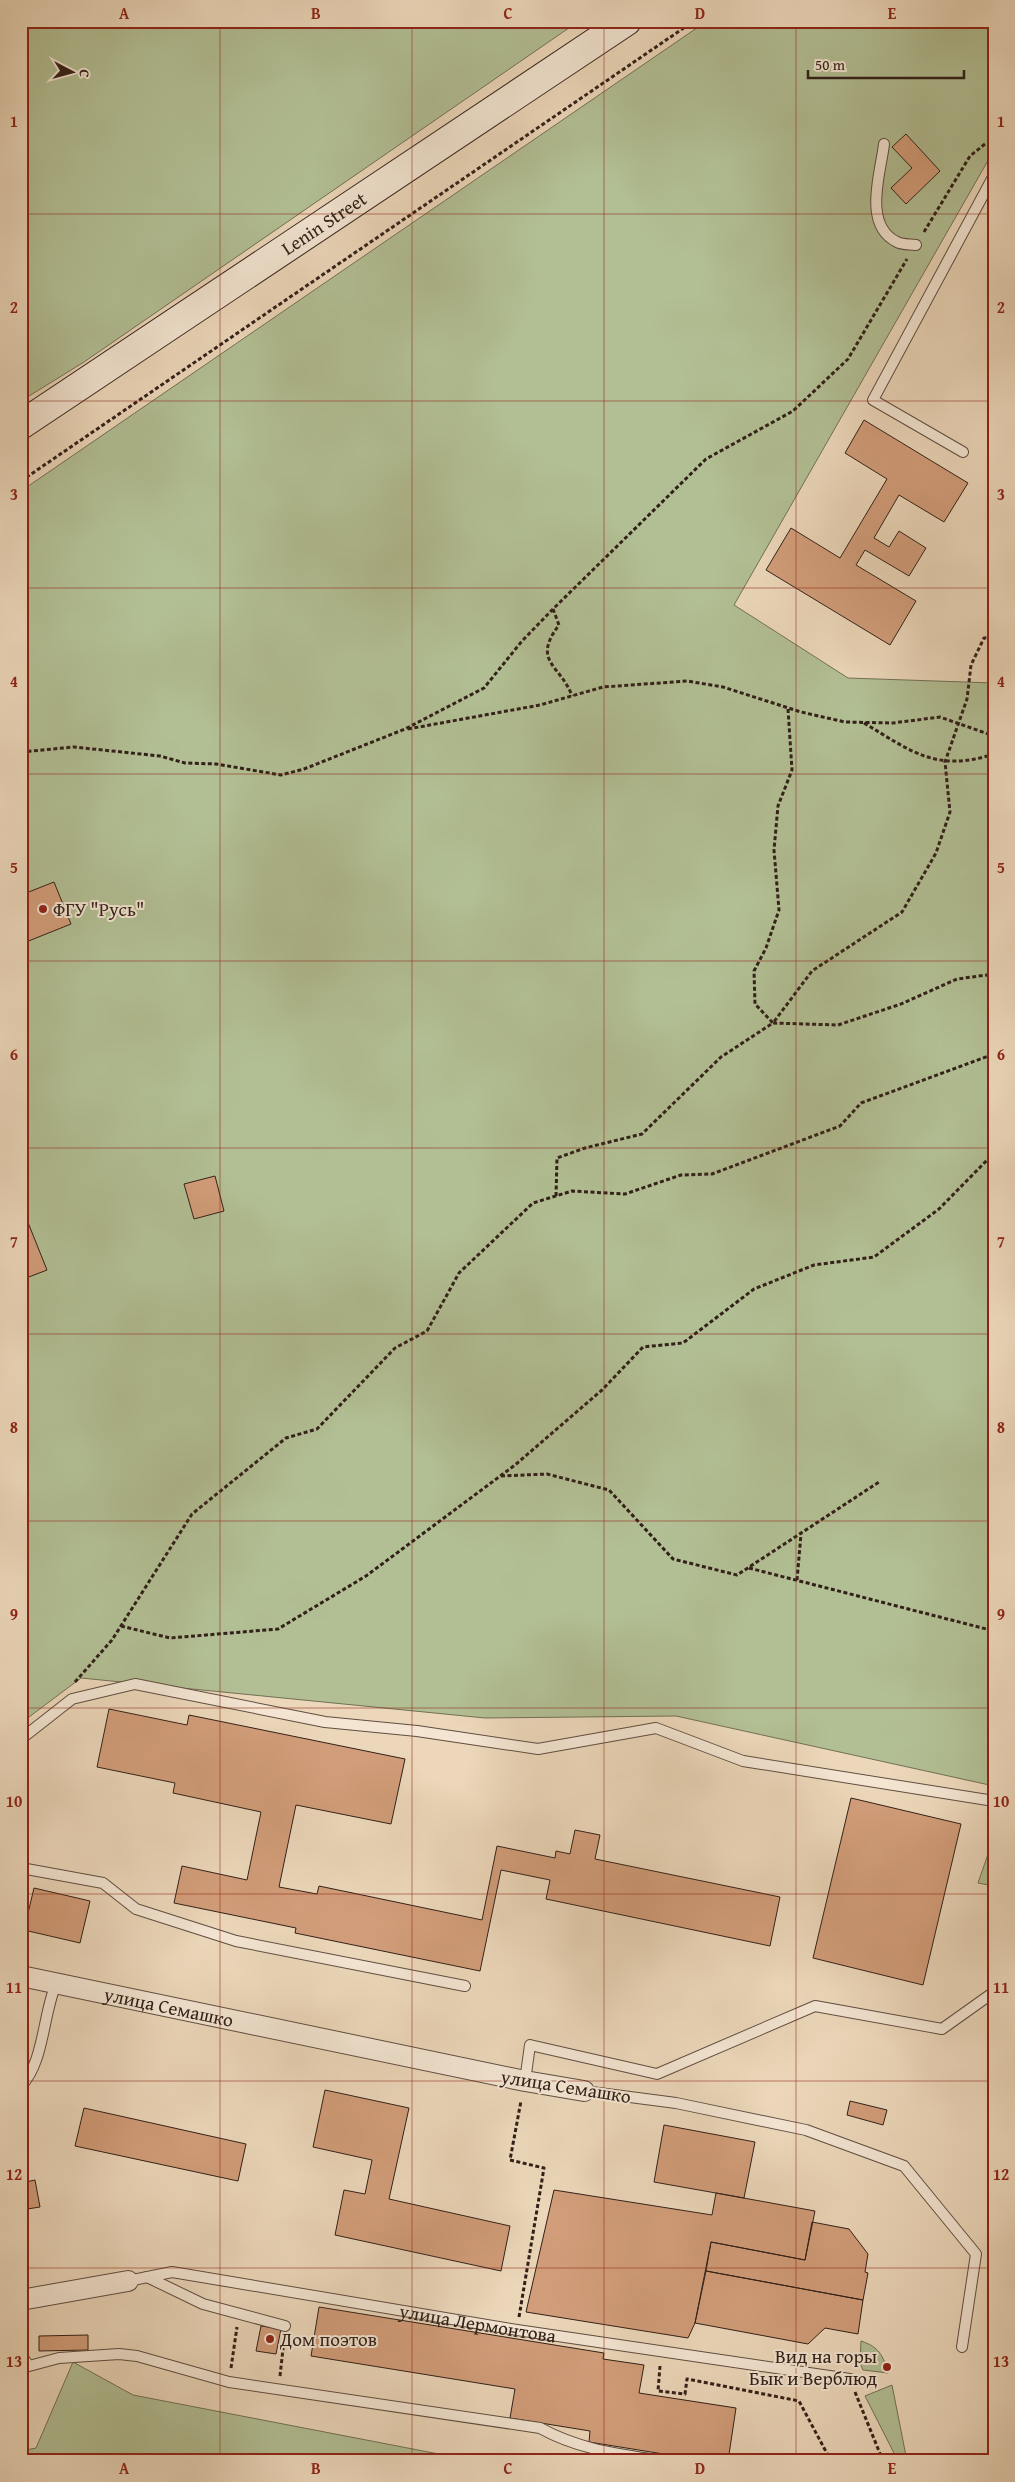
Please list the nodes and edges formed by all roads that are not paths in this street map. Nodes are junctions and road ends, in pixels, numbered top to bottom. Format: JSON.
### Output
{"nodes":[{"id":1,"x":627,"y":21,"type":"edge"},
{"id":2,"x":884,"y":144,"type":"dead end"},
{"id":3,"x":994,"y":175,"type":"edge"},
{"id":4,"x":916,"y":245,"type":"road end"},
{"id":5,"x":21,"y":425,"type":"edge"},
{"id":6,"x":963,"y":452,"type":"dead end"},
{"id":7,"x":21,"y":1740,"type":"edge"},
{"id":8,"x":994,"y":1801,"type":"edge"},
{"id":9,"x":21,"y":1868,"type":"edge"},
{"id":10,"x":21,"y":1976,"type":"edge"},
{"id":11,"x":56,"y":1984,"type":"junction"},
{"id":12,"x":465,"y":1986,"type":"dead end"},
{"id":13,"x":994,"y":1992,"type":"edge"},
{"id":14,"x":525,"y":2081,"type":"junction"},
{"id":15,"x":21,"y":2086,"type":"edge"},
{"id":16,"x":584,"y":2091,"type":"joint"},
{"id":17,"x":147,"y":2277,"type":"junction"},
{"id":18,"x":128,"y":2280,"type":"joint"},
{"id":19,"x":21,"y":2300,"type":"edge"},
{"id":20,"x":285,"y":2326,"type":"road end"},
{"id":21,"x":962,"y":2347,"type":"dead end"},
{"id":22,"x":21,"y":2355,"type":"edge"},
{"id":23,"x":850,"y":2379,"type":"road end"},
{"id":24,"x":663,"y":2461,"type":"edge"}],
"edges":[{"from":1,"to":5,"type":"main road","name":"Lenin Street"},
{"from":2,"to":4,"type":"lane"},
{"from":3,"to":6,"type":"lane"},
{"from":7,"to":8,"type":"lane"},
{"from":9,"to":12,"type":"lane"},
{"from":10,"to":11,"type":"street","name":"улица Семашко"},
{"from":11,"to":14,"type":"street","name":"улица Семашко"},
{"from":11,"to":15,"type":"lane"},
{"from":13,"to":14,"type":"lane"},
{"from":14,"to":16,"type":"street","name":"улица Семашко"},
{"from":16,"to":21,"type":"lane","name":"улица Семашко"},
{"from":17,"to":18,"type":"lane","name":"улица Лермонтова"},
{"from":17,"to":20,"type":"lane"},
{"from":17,"to":23,"type":"lane","name":"улица Лермонтова"},
{"from":18,"to":19,"type":"street","name":"улица Лермонтова"},
{"from":22,"to":24,"type":"lane"}]}
